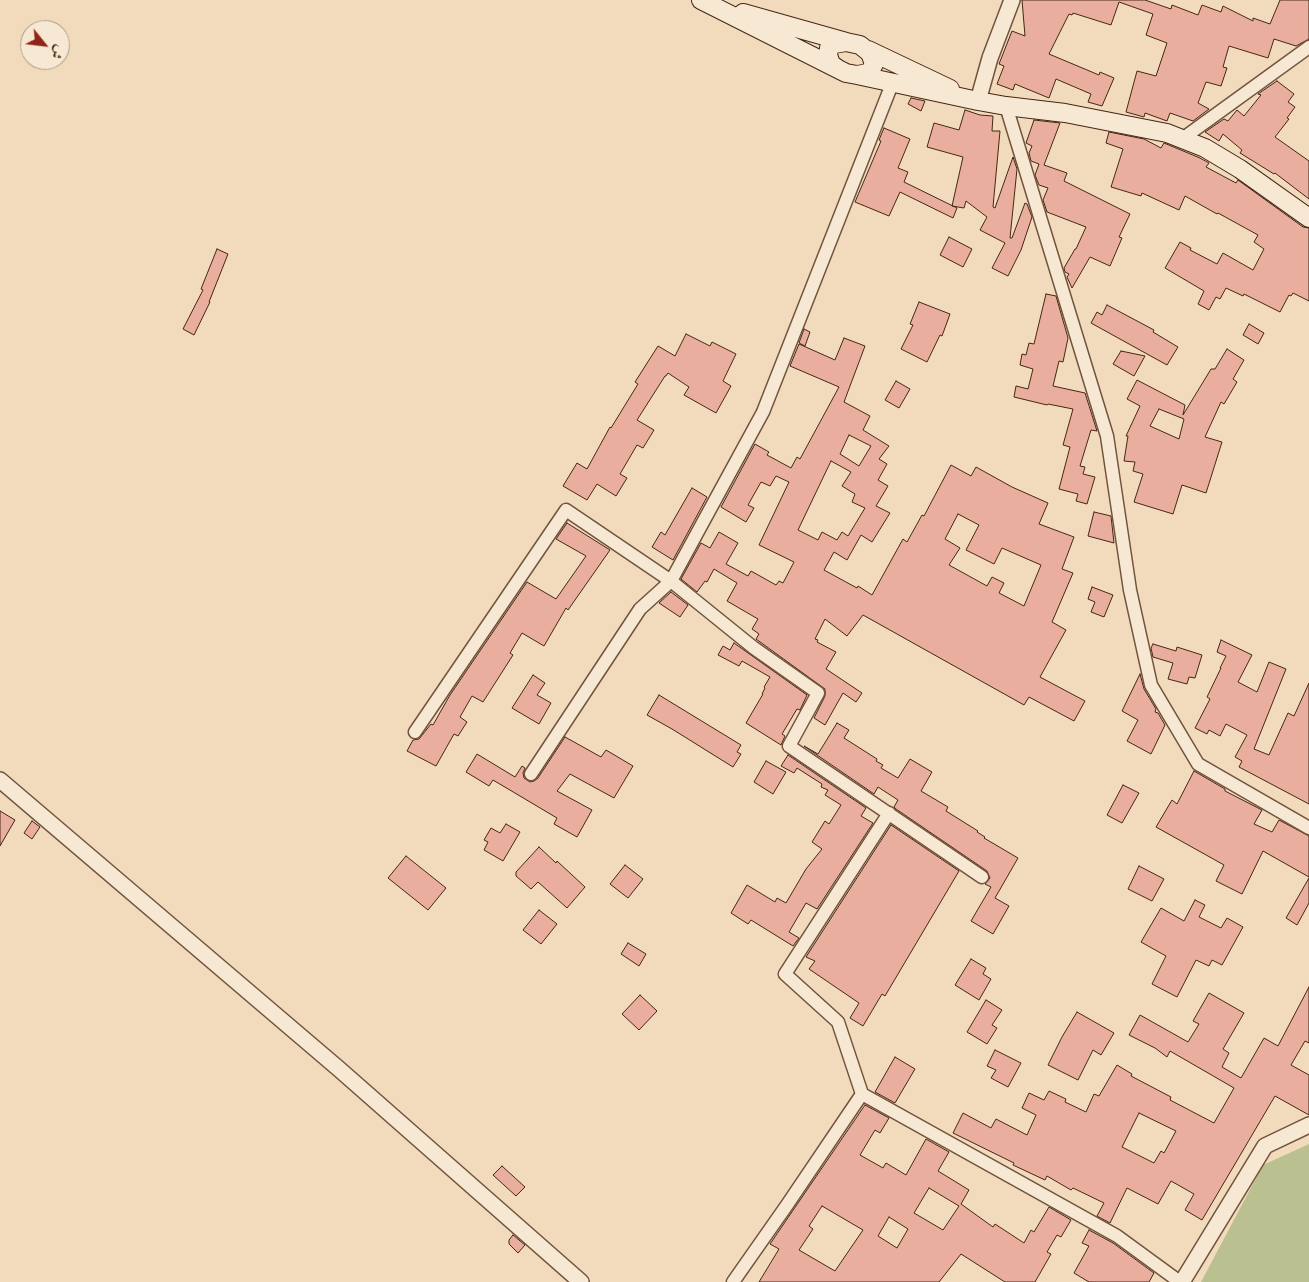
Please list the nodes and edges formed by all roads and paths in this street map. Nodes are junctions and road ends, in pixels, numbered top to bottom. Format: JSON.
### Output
{"nodes":[{"id":1,"x":1012,"y":0,"type":"edge"},
{"id":2,"x":704,"y":1,"type":"edge"},
{"id":3,"x":846,"y":42,"type":"junction"},
{"id":4,"x":1309,"y":47,"type":"edge"},
{"id":5,"x":868,"y":50,"type":"junction"},
{"id":6,"x":838,"y":69,"type":"junction"},
{"id":7,"x":857,"y":75,"type":"junction"},
{"id":8,"x":892,"y":84,"type":"junction"},
{"id":9,"x":978,"y":101,"type":"junction"},
{"id":10,"x":1006,"y":106,"type":"junction"},
{"id":11,"x":1182,"y":139,"type":"junction"},
{"id":12,"x":1309,"y":218,"type":"edge"},
{"id":13,"x":671,"y":581,"type":"junction"},
{"id":14,"x":415,"y":732,"type":"dead end"},
{"id":15,"x":531,"y":774,"type":"dead end"},
{"id":16,"x":0,"y":780,"type":"edge"},
{"id":17,"x":889,"y":813,"type":"junction"},
{"id":18,"x":1309,"y":828,"type":"edge"},
{"id":19,"x":982,"y":877,"type":"dead end"},
{"id":20,"x":862,"y":1094,"type":"junction"},
{"id":21,"x":1309,"y":1125,"type":"edge"},
{"id":22,"x":581,"y":1282,"type":"edge"},
{"id":23,"x":733,"y":1282,"type":"edge"},
{"id":24,"x":1181,"y":1282,"type":"edge"}],
"edges":[{"from":1,"to":9,"type":"street"},
{"from":2,"to":3,"type":"main road"},
{"from":2,"to":6,"type":"main road"},
{"from":3,"to":5,"type":"main road"},
{"from":3,"to":6,"type":"main road"},
{"from":4,"to":11,"type":"street"},
{"from":5,"to":7,"type":"main road"},
{"from":5,"to":9,"type":"main road"},
{"from":6,"to":7,"type":"main road"},
{"from":7,"to":8,"type":"main road"},
{"from":8,"to":9,"type":"main road"},
{"from":8,"to":13,"type":"street"},
{"from":9,"to":10,"type":"main road"},
{"from":10,"to":11,"type":"main road"},
{"from":10,"to":18,"type":"street"},
{"from":11,"to":12,"type":"main road"},
{"from":13,"to":14,"type":"street"},
{"from":13,"to":15,"type":"street"},
{"from":13,"to":17,"type":"street"},
{"from":16,"to":22,"type":"street"},
{"from":17,"to":19,"type":"street"},
{"from":17,"to":20,"type":"street"},
{"from":20,"to":23,"type":"street"},
{"from":20,"to":24,"type":"street"},
{"from":21,"to":24,"type":"street"}]}
